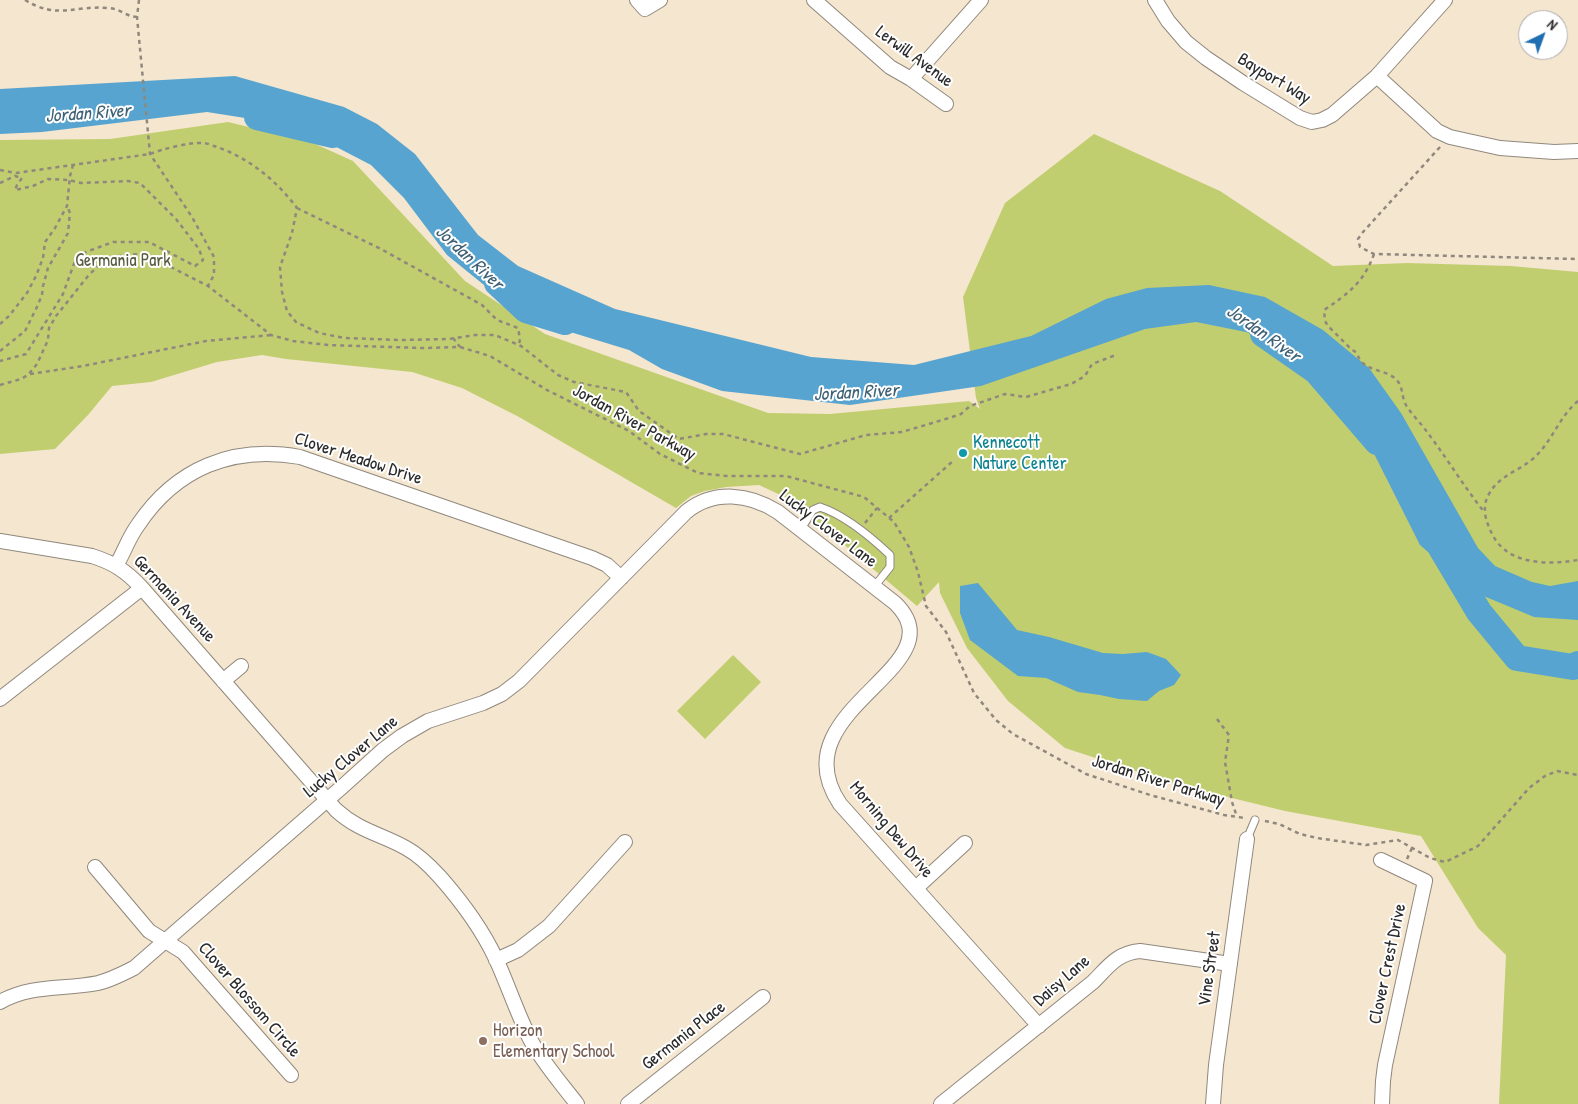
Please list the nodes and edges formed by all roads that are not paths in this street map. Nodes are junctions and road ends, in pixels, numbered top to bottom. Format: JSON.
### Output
{"nodes":[{"id":1,"x":660,"y":0,"type":"edge"},
{"id":2,"x":814,"y":0,"type":"edge"},
{"id":3,"x":981,"y":0,"type":"edge"},
{"id":4,"x":1155,"y":0,"type":"edge"},
{"id":5,"x":1445,"y":0,"type":"edge"},
{"id":6,"x":641,"y":5,"type":"edge"},
{"id":7,"x":1377,"y":76,"type":"junction"},
{"id":8,"x":911,"y":79,"type":"junction"},
{"id":9,"x":946,"y":104,"type":"dead end"},
{"id":10,"x":1578,"y":151,"type":"edge"},
{"id":11,"x":801,"y":529,"type":"junction"},
{"id":12,"x":0,"y":541,"type":"edge"},
{"id":13,"x":116,"y":566,"type":"junction"},
{"id":14,"x":621,"y":578,"type":"junction"},
{"id":15,"x":874,"y":587,"type":"junction"},
{"id":16,"x":142,"y":588,"type":"junction"},
{"id":17,"x":904,"y":613,"type":"joint"},
{"id":18,"x":241,"y":666,"type":"dead end"},
{"id":19,"x":223,"y":681,"type":"junction"},
{"id":20,"x":0,"y":699,"type":"edge"},
{"id":21,"x":327,"y":800,"type":"junction"},
{"id":22,"x":1255,"y":820,"type":"road end"},
{"id":23,"x":1248,"y":839,"type":"joint"},
{"id":24,"x":625,"y":842,"type":"dead end"},
{"id":25,"x":965,"y":843,"type":"dead end"},
{"id":26,"x":1381,"y":860,"type":"dead end"},
{"id":27,"x":95,"y":867,"type":"dead end"},
{"id":28,"x":916,"y":888,"type":"junction"},
{"id":29,"x":165,"y":941,"type":"junction"},
{"id":30,"x":496,"y":960,"type":"junction"},
{"id":31,"x":1230,"y":964,"type":"junction"},
{"id":32,"x":763,"y":997,"type":"dead end"},
{"id":33,"x":0,"y":1002,"type":"edge"},
{"id":34,"x":1039,"y":1026,"type":"junction"},
{"id":35,"x":290,"y":1075,"type":"dead end"},
{"id":36,"x":577,"y":1104,"type":"edge"},
{"id":37,"x":628,"y":1104,"type":"edge"},
{"id":38,"x":941,"y":1104,"type":"edge"},
{"id":39,"x":1213,"y":1104,"type":"edge"},
{"id":40,"x":1382,"y":1104,"type":"edge"}],
"edges":[{"from":1,"to":6,"type":"street"},
{"from":2,"to":8,"type":"street","name":"Lerwill Avenue"},
{"from":3,"to":8,"type":"street"},
{"from":4,"to":7,"type":"street","name":"Bayport Way"},
{"from":5,"to":7,"type":"street","name":"Bayport Way"},
{"from":7,"to":10,"type":"street"},
{"from":8,"to":9,"type":"street","name":"Lerwill Avenue"},
{"from":11,"to":14,"type":"street","name":"Lucky Clover Lane"},
{"from":11,"to":15,"type":"street","name":"Lucky Clover Lane"},
{"from":11,"to":15,"type":"lane"},
{"from":12,"to":13,"type":"street","name":"Germania Avenue"},
{"from":13,"to":14,"type":"street","name":"Clover Meadow Drive"},
{"from":13,"to":16,"type":"street","name":"Germania Avenue"},
{"from":14,"to":21,"type":"street","name":"Lucky Clover Lane"},
{"from":15,"to":17,"type":"street","name":"Lucky Clover Lane"},
{"from":16,"to":19,"type":"street","name":"Germania Avenue"},
{"from":16,"to":20,"type":"street"},
{"from":17,"to":28,"type":"street","name":"Morning Dew Drive"},
{"from":18,"to":19,"type":"street"},
{"from":19,"to":21,"type":"street","name":"Germania Avenue"},
{"from":21,"to":29,"type":"street","name":"Lucky Clover Lane"},
{"from":21,"to":30,"type":"street","name":"Germania Avenue"},
{"from":22,"to":23,"type":"lane"},
{"from":23,"to":31,"type":"street","name":"Vine Street"},
{"from":24,"to":30,"type":"street"},
{"from":25,"to":28,"type":"street"},
{"from":26,"to":40,"type":"street","name":"Clover Crest Drive"},
{"from":27,"to":29,"type":"street","name":"Clover Blossom Circle"},
{"from":28,"to":34,"type":"street","name":"Morning Dew Drive"},
{"from":29,"to":33,"type":"street","name":"Lucky Clover Lane"},
{"from":29,"to":35,"type":"street","name":"Clover Blossom Circle"},
{"from":30,"to":36,"type":"street","name":"Germania Avenue"},
{"from":31,"to":34,"type":"street","name":"Daisy Lane"},
{"from":31,"to":39,"type":"street","name":"Vine Street"},
{"from":32,"to":37,"type":"street","name":"Germania Place"},
{"from":34,"to":38,"type":"street","name":"Daisy Lane"}]}
